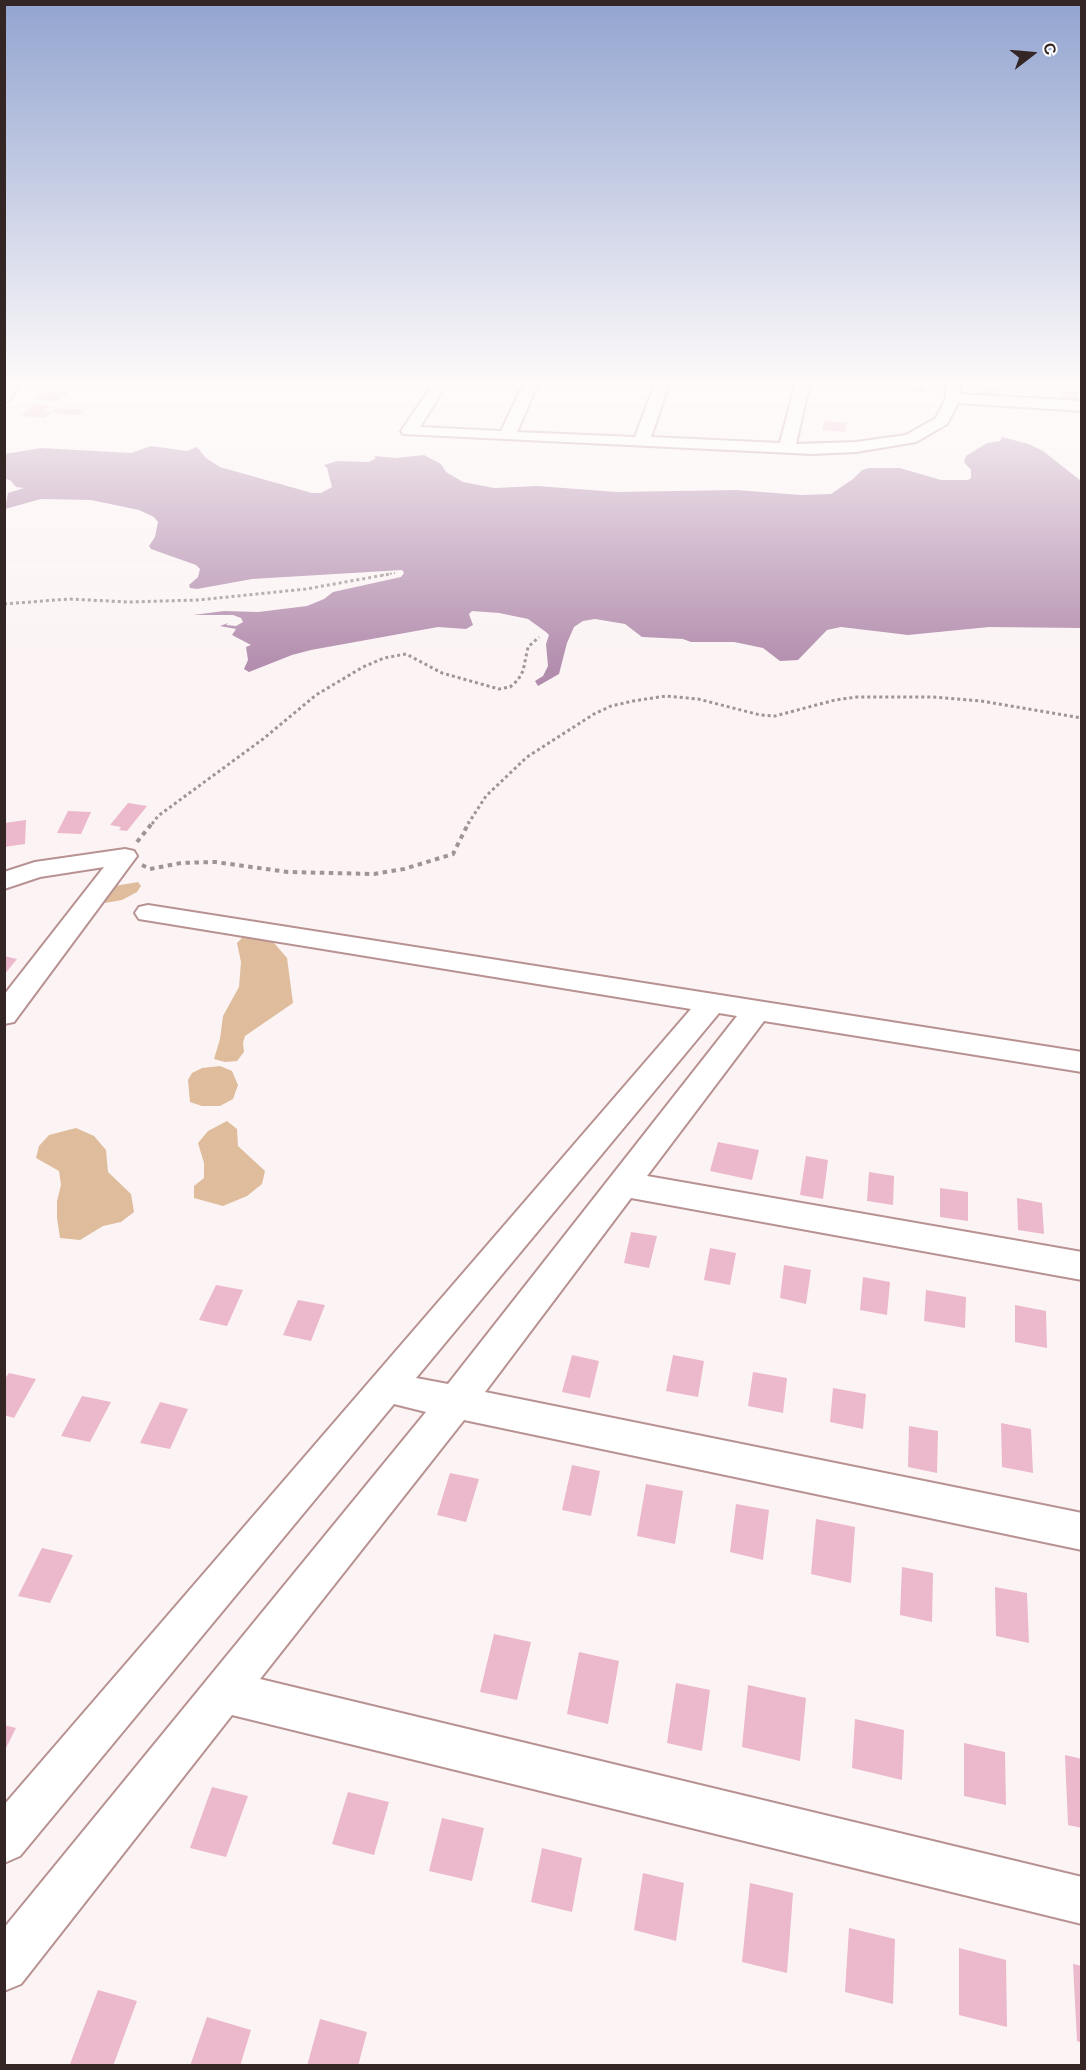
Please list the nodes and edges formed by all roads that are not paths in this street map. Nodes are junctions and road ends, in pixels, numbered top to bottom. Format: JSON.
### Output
{"nodes":[{"id":1,"x":4,"y":881,"type":"edge"},
{"id":2,"x":148,"y":913,"type":"dead end"},
{"id":3,"x":711,"y":1004,"type":"junction"},
{"id":4,"x":756,"y":1011,"type":"junction"},
{"id":5,"x":4,"y":1015,"type":"edge"},
{"id":6,"x":1082,"y":1062,"type":"edge"},
{"id":7,"x":623,"y":1184,"type":"junction"},
{"id":8,"x":1082,"y":1266,"type":"edge"},
{"id":9,"x":386,"y":1387,"type":"junction"},
{"id":10,"x":456,"y":1402,"type":"junction"},
{"id":11,"x":1082,"y":1532,"type":"edge"},
{"id":12,"x":225,"y":1692,"type":"junction"},
{"id":13,"x":4,"y":1840,"type":"edge"},
{"id":14,"x":1082,"y":1901,"type":"edge"},
{"id":15,"x":4,"y":1967,"type":"edge"}],
"edges":[{"from":1,"to":5,"type":"street"},
{"from":2,"to":3,"type":"street"},
{"from":3,"to":4,"type":"street"},
{"from":3,"to":9,"type":"street"},
{"from":4,"to":6,"type":"street"},
{"from":4,"to":7,"type":"street"},
{"from":7,"to":8,"type":"street"},
{"from":7,"to":10,"type":"street"},
{"from":9,"to":10,"type":"street"},
{"from":9,"to":13,"type":"street"},
{"from":10,"to":11,"type":"street"},
{"from":10,"to":12,"type":"street"},
{"from":12,"to":14,"type":"street"},
{"from":12,"to":15,"type":"street"}]}
